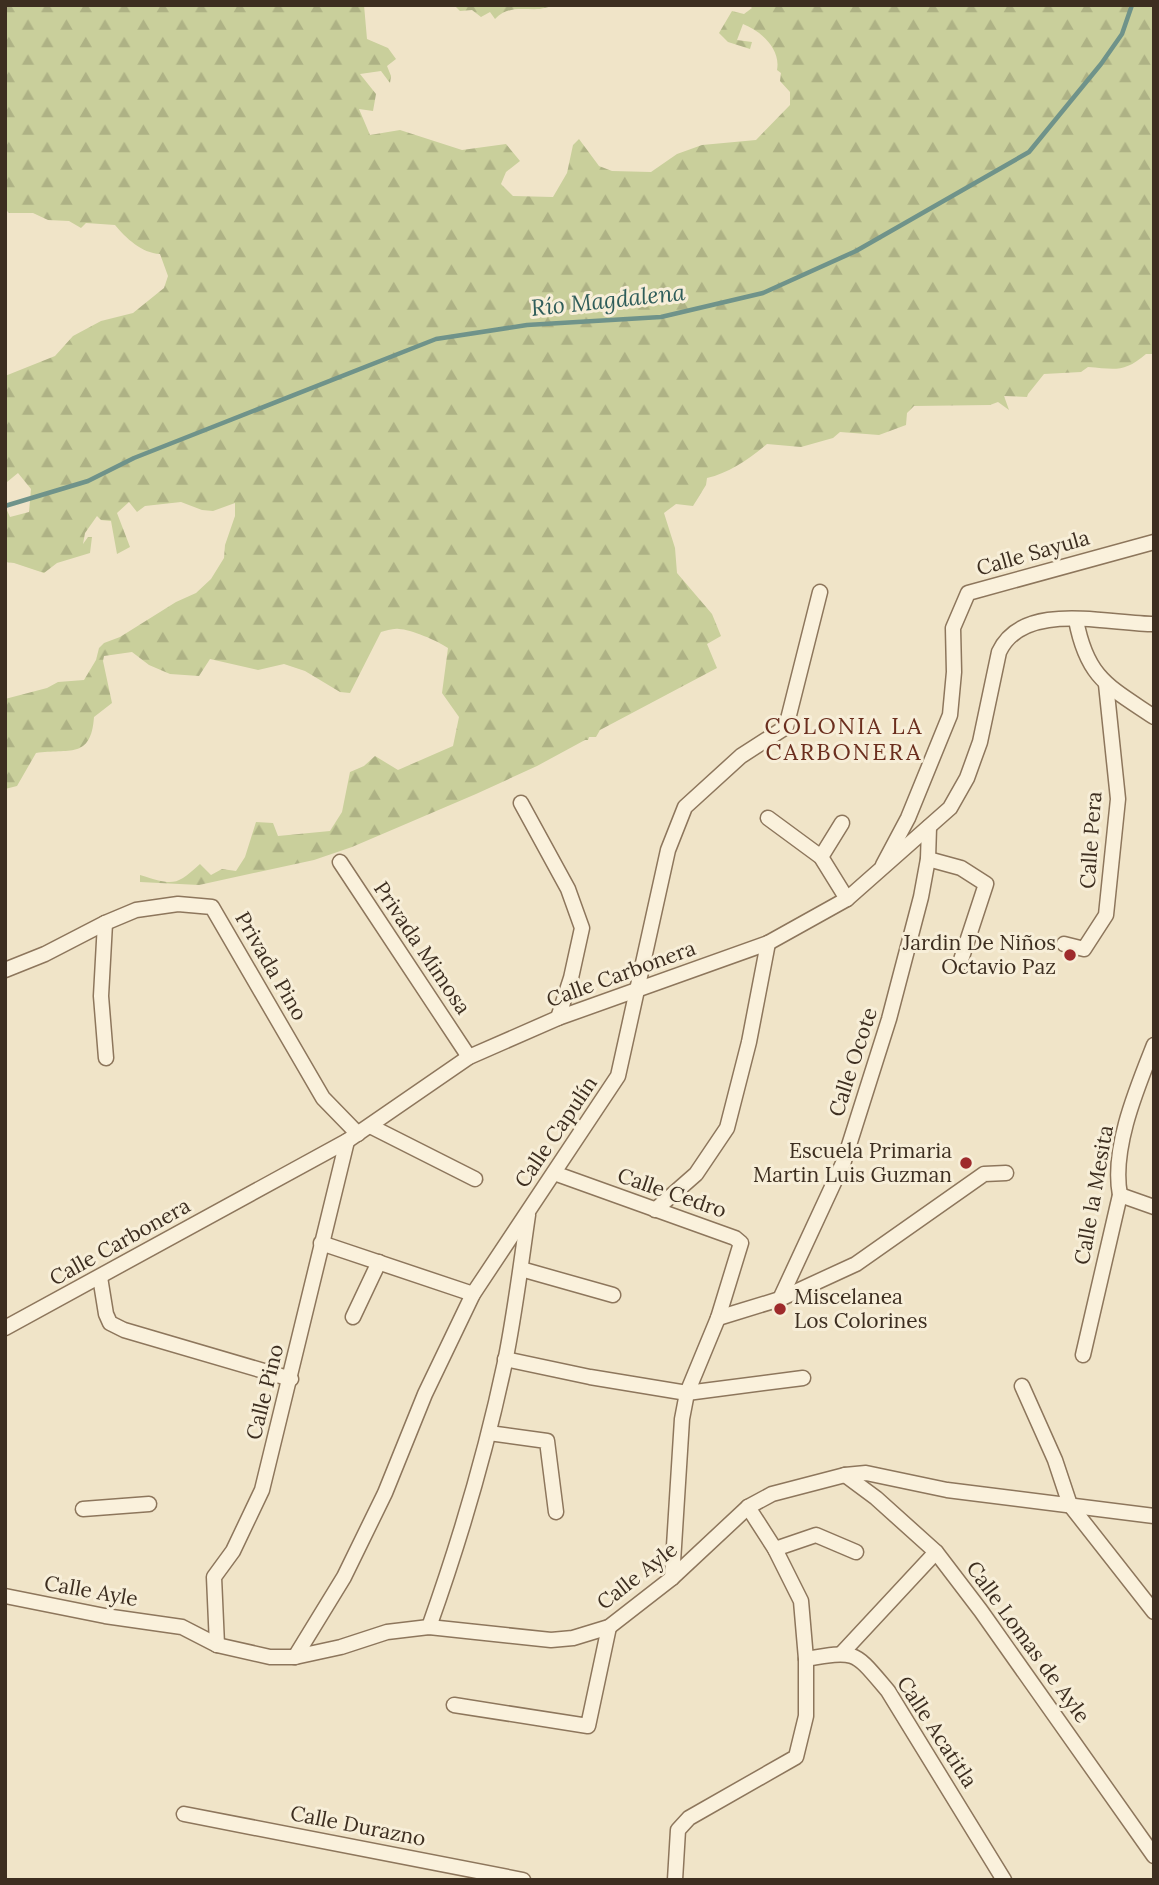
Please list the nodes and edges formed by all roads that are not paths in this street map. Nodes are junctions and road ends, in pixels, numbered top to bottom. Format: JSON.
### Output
{"nodes":[{"id":1,"x":1154,"y":542,"type":"edge"},
{"id":2,"x":820,"y":592,"type":"dead end"},
{"id":3,"x":1076,"y":620,"type":"junction"},
{"id":4,"x":1154,"y":624,"type":"edge"},
{"id":5,"x":1106,"y":684,"type":"junction"},
{"id":6,"x":1154,"y":717,"type":"edge"},
{"id":7,"x":521,"y":803,"type":"dead end"},
{"id":8,"x":768,"y":818,"type":"dead end"},
{"id":9,"x":842,"y":823,"type":"dead end"},
{"id":10,"x":929,"y":827,"type":"junction"},
{"id":11,"x":821,"y":857,"type":"junction"},
{"id":12,"x":928,"y":859,"type":"junction"},
{"id":13,"x":340,"y":862,"type":"dead end"},
{"id":14,"x":879,"y":873,"type":"junction"},
{"id":15,"x":847,"y":899,"type":"junction"},
{"id":16,"x":105,"y":923,"type":"junction"},
{"id":17,"x":768,"y":943,"type":"junction"},
{"id":18,"x":1065,"y":944,"type":"dead end"},
{"id":19,"x":960,"y":963,"type":"dead end"},
{"id":20,"x":5,"y":970,"type":"edge"},
{"id":21,"x":637,"y":991,"type":"junction"},
{"id":22,"x":558,"y":1018,"type":"junction"},
{"id":23,"x":1154,"y":1045,"type":"edge"},
{"id":24,"x":469,"y":1057,"type":"junction"},
{"id":25,"x":106,"y":1058,"type":"dead end"},
{"id":26,"x":370,"y":1125,"type":"junction"},
{"id":27,"x":352,"y":1138,"type":"junction"},
{"id":28,"x":554,"y":1173,"type":"junction"},
{"id":29,"x":1006,"y":1173,"type":"dead end"},
{"id":30,"x":475,"y":1179,"type":"dead end"},
{"id":31,"x":1120,"y":1195,"type":"junction"},
{"id":32,"x":1154,"y":1207,"type":"edge"},
{"id":33,"x":529,"y":1210,"type":"junction"},
{"id":34,"x":656,"y":1210,"type":"junction"},
{"id":35,"x":321,"y":1243,"type":"junction"},
{"id":36,"x":379,"y":1262,"type":"junction"},
{"id":37,"x":521,"y":1269,"type":"junction"},
{"id":38,"x":100,"y":1277,"type":"junction"},
{"id":39,"x":473,"y":1294,"type":"junction"},
{"id":40,"x":613,"y":1296,"type":"dead end"},
{"id":41,"x":780,"y":1300,"type":"junction"},
{"id":42,"x":353,"y":1317,"type":"dead end"},
{"id":43,"x":718,"y":1318,"type":"junction"},
{"id":44,"x":5,"y":1328,"type":"edge"},
{"id":45,"x":1083,"y":1355,"type":"dead end"},
{"id":46,"x":505,"y":1359,"type":"junction"},
{"id":47,"x":803,"y":1378,"type":"dead end"},
{"id":48,"x":291,"y":1379,"type":"junction"},
{"id":49,"x":1022,"y":1385,"type":"dead end"},
{"id":50,"x":687,"y":1393,"type":"junction"},
{"id":51,"x":489,"y":1433,"type":"junction"},
{"id":52,"x":845,"y":1475,"type":"junction"},
{"id":53,"x":149,"y":1504,"type":"dead end"},
{"id":54,"x":1070,"y":1506,"type":"junction"},
{"id":55,"x":748,"y":1507,"type":"junction"},
{"id":56,"x":83,"y":1508,"type":"dead end"},
{"id":57,"x":556,"y":1512,"type":"dead end"},
{"id":58,"x":1154,"y":1516,"type":"edge"},
{"id":59,"x":775,"y":1549,"type":"junction"},
{"id":60,"x":856,"y":1552,"type":"dead end"},
{"id":61,"x":936,"y":1552,"type":"junction"},
{"id":62,"x":672,"y":1578,"type":"junction"},
{"id":63,"x":5,"y":1596,"type":"edge"},
{"id":64,"x":1154,"y":1612,"type":"edge"},
{"id":65,"x":429,"y":1628,"type":"junction"},
{"id":66,"x":609,"y":1628,"type":"junction"},
{"id":67,"x":217,"y":1644,"type":"junction"},
{"id":68,"x":842,"y":1653,"type":"junction"},
{"id":69,"x":295,"y":1657,"type":"junction"},
{"id":70,"x":806,"y":1659,"type":"junction"},
{"id":71,"x":454,"y":1705,"type":"dead end"},
{"id":72,"x":184,"y":1814,"type":"dead end"},
{"id":73,"x":1154,"y":1856,"type":"edge"},
{"id":74,"x":675,"y":1879,"type":"edge"},
{"id":75,"x":523,"y":1880,"type":"edge"},
{"id":76,"x":686,"y":1880,"type":"edge"},
{"id":77,"x":1004,"y":1880,"type":"edge"}],
"edges":[{"from":1,"to":14,"type":"street","name":"Calle Sayula"},
{"from":2,"to":21,"type":"street","name":"Calle Capulín"},
{"from":3,"to":4,"type":"street","name":"Calle Carbonera"},
{"from":3,"to":5,"type":"street"},
{"from":3,"to":10,"type":"street","name":"Calle Carbonera"},
{"from":5,"to":6,"type":"street"},
{"from":5,"to":18,"type":"street","name":"Calle Pera"},
{"from":7,"to":22,"type":"street"},
{"from":8,"to":11,"type":"street"},
{"from":9,"to":11,"type":"street"},
{"from":10,"to":12,"type":"street","name":"Calle Ocote"},
{"from":10,"to":14,"type":"street","name":"Calle Carbonera"},
{"from":11,"to":15,"type":"street"},
{"from":12,"to":19,"type":"street"},
{"from":12,"to":41,"type":"street","name":"Calle Ocote"},
{"from":13,"to":24,"type":"street","name":"Privada Mimosa"},
{"from":14,"to":15,"type":"street","name":"Calle Carbonera"},
{"from":15,"to":17,"type":"street","name":"Calle Carbonera"},
{"from":16,"to":20,"type":"street"},
{"from":16,"to":25,"type":"street"},
{"from":16,"to":27,"type":"street","name":"Privada Pino"},
{"from":17,"to":21,"type":"street","name":"Calle Carbonera"},
{"from":17,"to":34,"type":"street"},
{"from":21,"to":22,"type":"street","name":"Calle Carbonera"},
{"from":21,"to":28,"type":"street","name":"Calle Capulín"},
{"from":22,"to":24,"type":"street","name":"Calle Carbonera"},
{"from":23,"to":31,"type":"street","name":"Calle la Mesita"},
{"from":24,"to":26,"type":"street","name":"Calle Carbonera"},
{"from":26,"to":27,"type":"street","name":"Calle Carbonera"},
{"from":26,"to":30,"type":"street"},
{"from":27,"to":35,"type":"street","name":"Calle Pino"},
{"from":27,"to":38,"type":"street","name":"Calle Carbonera"},
{"from":28,"to":33,"type":"street","name":"Calle Capulín"},
{"from":28,"to":34,"type":"street","name":"Calle Cedro"},
{"from":29,"to":41,"type":"street"},
{"from":31,"to":32,"type":"street"},
{"from":31,"to":45,"type":"street","name":"Calle la Mesita"},
{"from":33,"to":37,"type":"street"},
{"from":33,"to":39,"type":"street","name":"Calle Capulín"},
{"from":34,"to":43,"type":"street","name":"Calle Cedro"},
{"from":35,"to":36,"type":"street"},
{"from":35,"to":48,"type":"street","name":"Calle Pino"},
{"from":36,"to":39,"type":"street"},
{"from":36,"to":42,"type":"street"},
{"from":37,"to":40,"type":"street"},
{"from":37,"to":46,"type":"street"},
{"from":38,"to":44,"type":"street","name":"Calle Carbonera"},
{"from":38,"to":48,"type":"street"},
{"from":39,"to":69,"type":"street","name":"Calle Capulín"},
{"from":41,"to":43,"type":"street"},
{"from":43,"to":50,"type":"street"},
{"from":46,"to":50,"type":"street"},
{"from":46,"to":51,"type":"street"},
{"from":47,"to":50,"type":"street"},
{"from":48,"to":67,"type":"street","name":"Calle Pino"},
{"from":49,"to":54,"type":"street"},
{"from":50,"to":62,"type":"street"},
{"from":51,"to":57,"type":"street"},
{"from":51,"to":65,"type":"street"},
{"from":52,"to":54,"type":"street","name":"Calle Ayle"},
{"from":52,"to":55,"type":"street","name":"Calle Ayle"},
{"from":52,"to":61,"type":"street","name":"Calle Lomas de Ayle"},
{"from":53,"to":56,"type":"street"},
{"from":54,"to":58,"type":"street","name":"Calle Ayle"},
{"from":54,"to":64,"type":"street"},
{"from":55,"to":59,"type":"street"},
{"from":55,"to":62,"type":"street","name":"Calle Ayle"},
{"from":59,"to":60,"type":"street"},
{"from":59,"to":70,"type":"street"},
{"from":61,"to":68,"type":"street"},
{"from":61,"to":73,"type":"street","name":"Calle Lomas de Ayle"},
{"from":62,"to":66,"type":"street","name":"Calle Ayle"},
{"from":63,"to":67,"type":"street","name":"Calle Ayle"},
{"from":65,"to":66,"type":"street","name":"Calle Ayle"},
{"from":65,"to":69,"type":"street","name":"Calle Ayle"},
{"from":66,"to":71,"type":"street"},
{"from":67,"to":69,"type":"street","name":"Calle Ayle"},
{"from":68,"to":70,"type":"street"},
{"from":68,"to":77,"type":"street","name":"Calle Acatitla"},
{"from":70,"to":74,"type":"street"},
{"from":72,"to":75,"type":"street","name":"Calle Durazno"},
{"from":74,"to":76,"type":"street"}]}
